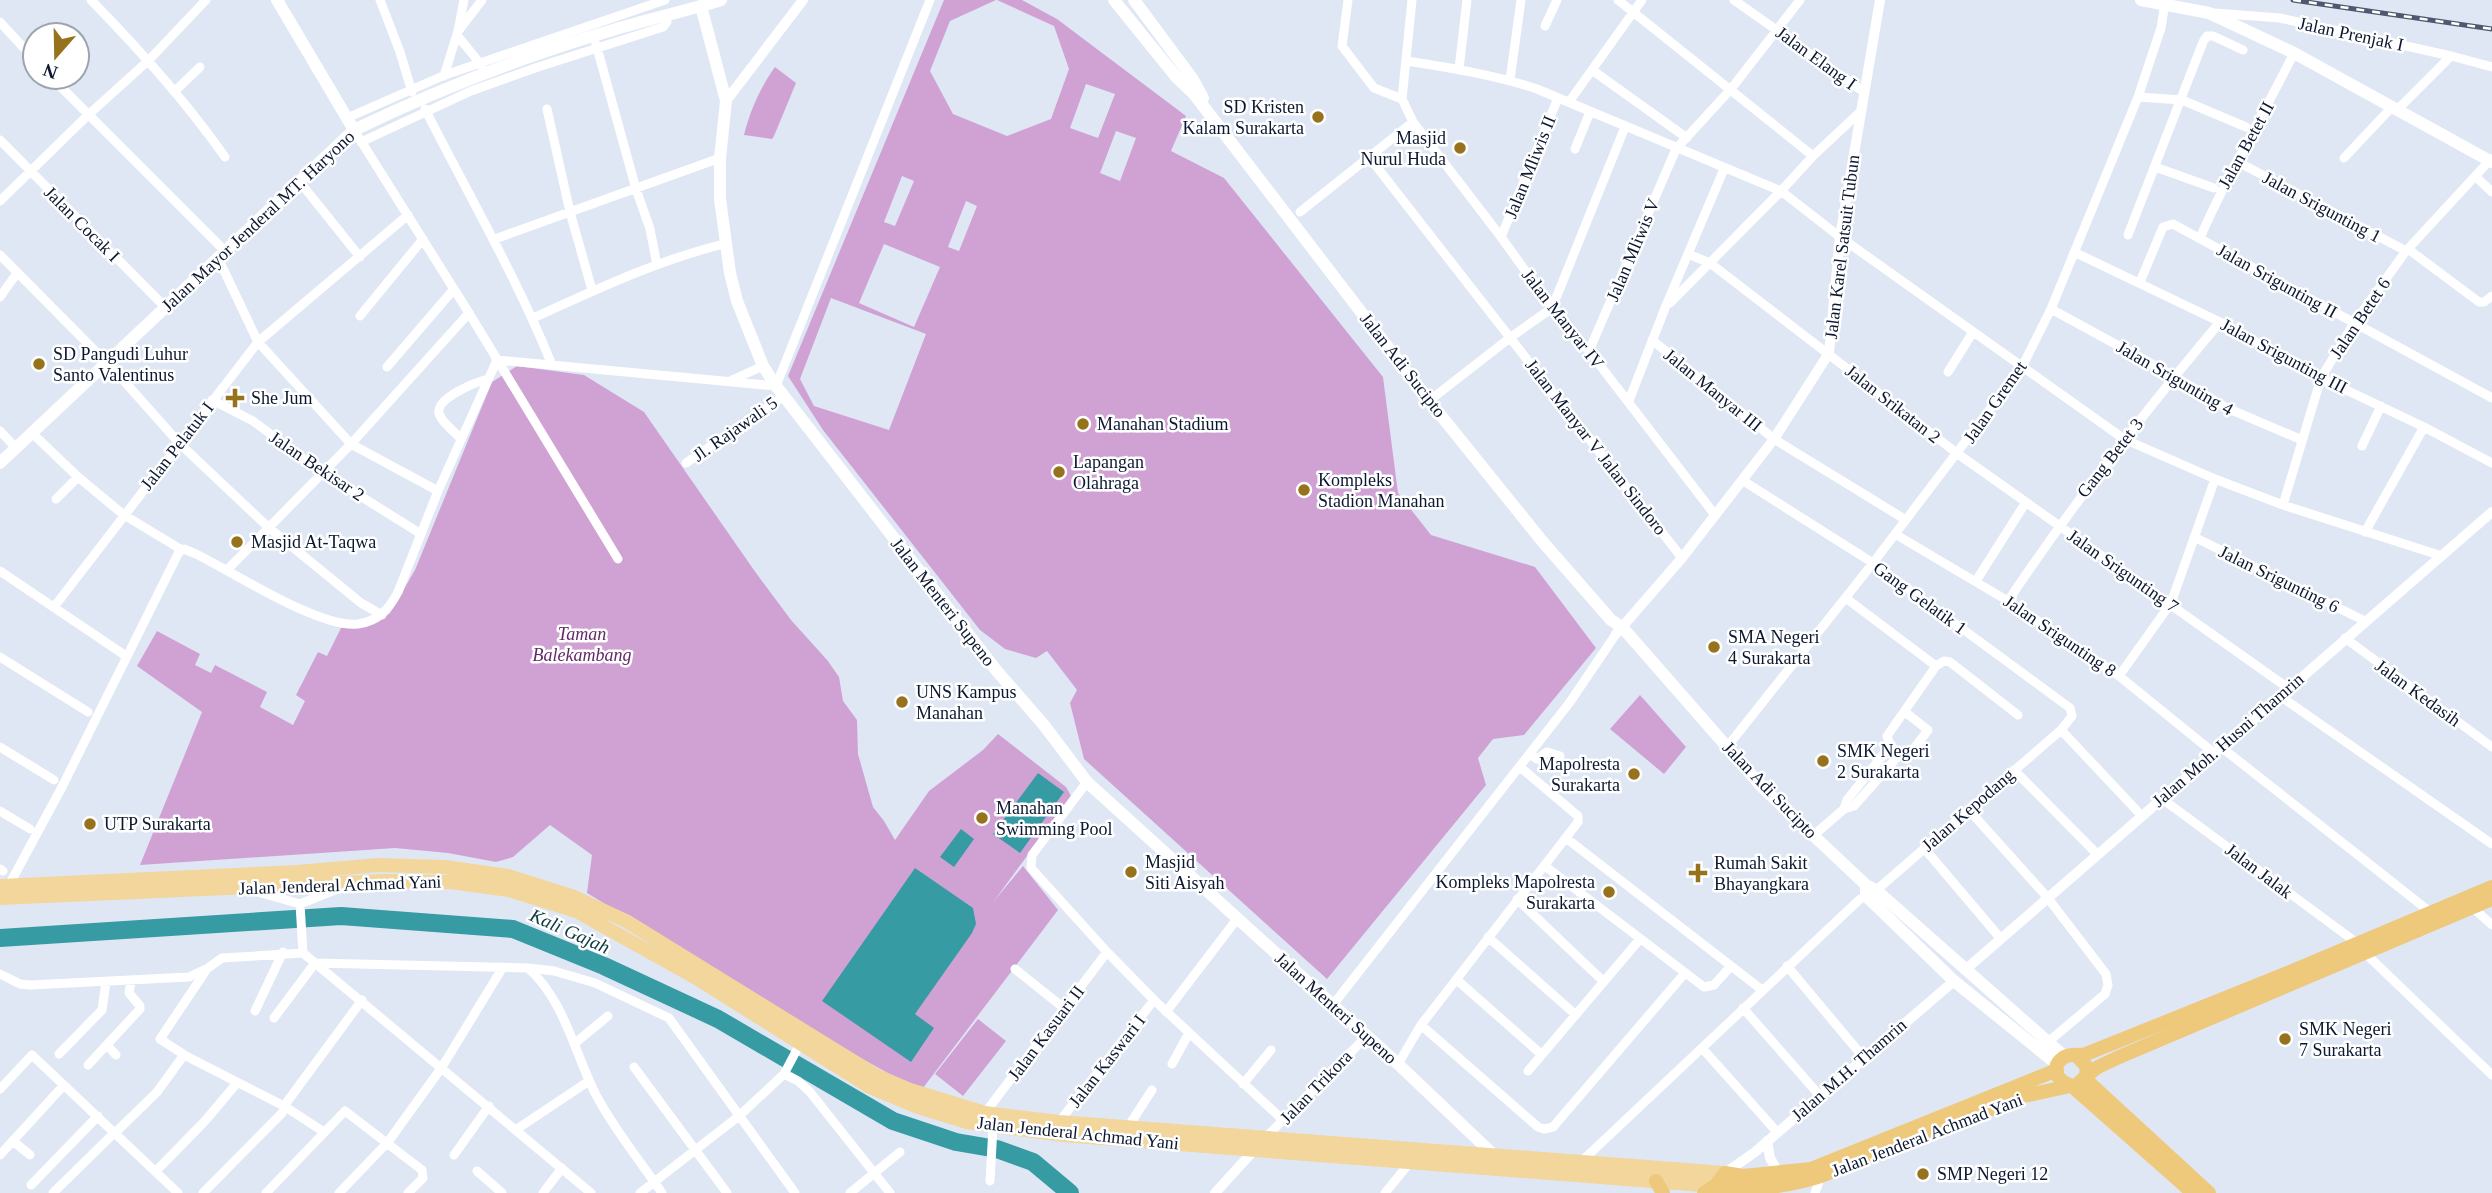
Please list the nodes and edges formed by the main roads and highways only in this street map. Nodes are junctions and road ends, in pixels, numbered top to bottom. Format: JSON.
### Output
{"nodes":[{"id":1,"x":277,"y":0,"type":"edge"},
{"id":2,"x":722,"y":0,"type":"edge"},
{"id":3,"x":1114,"y":0,"type":"edge"},
{"id":4,"x":1122,"y":0,"type":"edge"},
{"id":5,"x":1134,"y":0,"type":"edge"},
{"id":6,"x":2141,"y":0,"type":"edge"},
{"id":7,"x":701,"y":3,"type":"edge"},
{"id":8,"x":1194,"y":90,"type":"junction"},
{"id":9,"x":350,"y":124,"type":"junction"},
{"id":10,"x":2491,"y":160,"type":"edge"},
{"id":11,"x":0,"y":463,"type":"edge"},
{"id":12,"x":1619,"y":631,"type":"junction"},
{"id":13,"x":235,"y":883,"type":"junction"},
{"id":14,"x":2,"y":885,"type":"edge"},
{"id":15,"x":2492,"y":887,"type":"edge"},
{"id":16,"x":1869,"y":890,"type":"junction"},
{"id":17,"x":2492,"y":899,"type":"edge"},
{"id":18,"x":2436,"y":918,"type":"junction"},
{"id":19,"x":2361,"y":948,"type":"junction"},
{"id":20,"x":801,"y":1042,"type":"junction"},
{"id":21,"x":2064,"y":1062,"type":"junction"},
{"id":22,"x":2078,"y":1082,"type":"junction"},
{"id":23,"x":1500,"y":1161,"type":"junction"},
{"id":24,"x":1725,"y":1172,"type":"joint"},
{"id":25,"x":1659,"y":1187,"type":"edge"},
{"id":26,"x":1724,"y":1187,"type":"edge"},
{"id":27,"x":2198,"y":1190,"type":"edge"}],
"edges":[{"from":1,"to":9,"type":"main road"},
{"from":2,"to":7,"type":"main road","name":"Jalan Mayor Jenderal MT. Haryono"},
{"from":3,"to":8,"type":"main road","name":"Jalan Adi Sucipto"},
{"from":4,"to":8,"type":"main road"},
{"from":5,"to":8,"type":"main road","name":"Jalan Adi Sucipto"},
{"from":6,"to":10,"type":"main road"},
{"from":7,"to":9,"type":"main road","name":"Jalan Mayor Jenderal MT. Haryono"},
{"from":7,"to":23,"type":"main road","name":"Jalan Menteri Supeno"},
{"from":8,"to":12,"type":"main road","name":"Jalan Adi Sucipto"},
{"from":8,"to":12,"type":"main road","name":"Jalan Adi Sucipto"},
{"from":9,"to":11,"type":"main road","name":"Jalan Mayor Jenderal MT. Haryono"},
{"from":12,"to":16,"type":"main road","name":"Jalan Adi Sucipto"},
{"from":13,"to":14,"type":"main road","name":"Jalan Jenderal Achmad Yani"},
{"from":13,"to":20,"type":"main road","name":"Jalan Jenderal Achmad Yani"},
{"from":13,"to":20,"type":"main road","name":"Jalan Jenderal Achmad Yani"},
{"from":15,"to":18,"type":"highway","name":"Jalan Jenderal Achmad Yani"},
{"from":16,"to":21,"type":"main road","name":"Jalan Adi Sucipto"},
{"from":16,"to":21,"type":"main road","name":"Jalan Adi Sucipto"},
{"from":17,"to":18,"type":"highway","name":"Jalan Jenderal Achmad Yani"},
{"from":18,"to":19,"type":"highway","name":"Jalan Jenderal Achmad Yani"},
{"from":19,"to":21,"type":"highway","name":"Jalan Jenderal Achmad Yani"},
{"from":19,"to":22,"type":"highway","name":"Jalan Jenderal Achmad Yani"},
{"from":20,"to":23,"type":"main road","name":"Jalan Jenderal Achmad Yani"},
{"from":20,"to":23,"type":"main road","name":"Jalan Jenderal Achmad Yani"},
{"from":21,"to":22,"type":"highway"},
{"from":21,"to":22,"type":"highway"},
{"from":21,"to":26,"type":"highway","name":"Jalan Jenderal Achmad Yani"},
{"from":22,"to":26,"type":"highway","name":"Jalan Jenderal Achmad Yani"},
{"from":22,"to":27,"type":"highway"},
{"from":23,"to":24,"type":"main road","name":"Jalan Jenderal Achmad Yani"},
{"from":23,"to":25,"type":"main road","name":"Jalan Jenderal Achmad Yani"},
{"from":24,"to":26,"type":"highway"},
{"from":25,"to":26,"type":"main road","name":"Jalan Jenderal Achmad Yani"}]}
